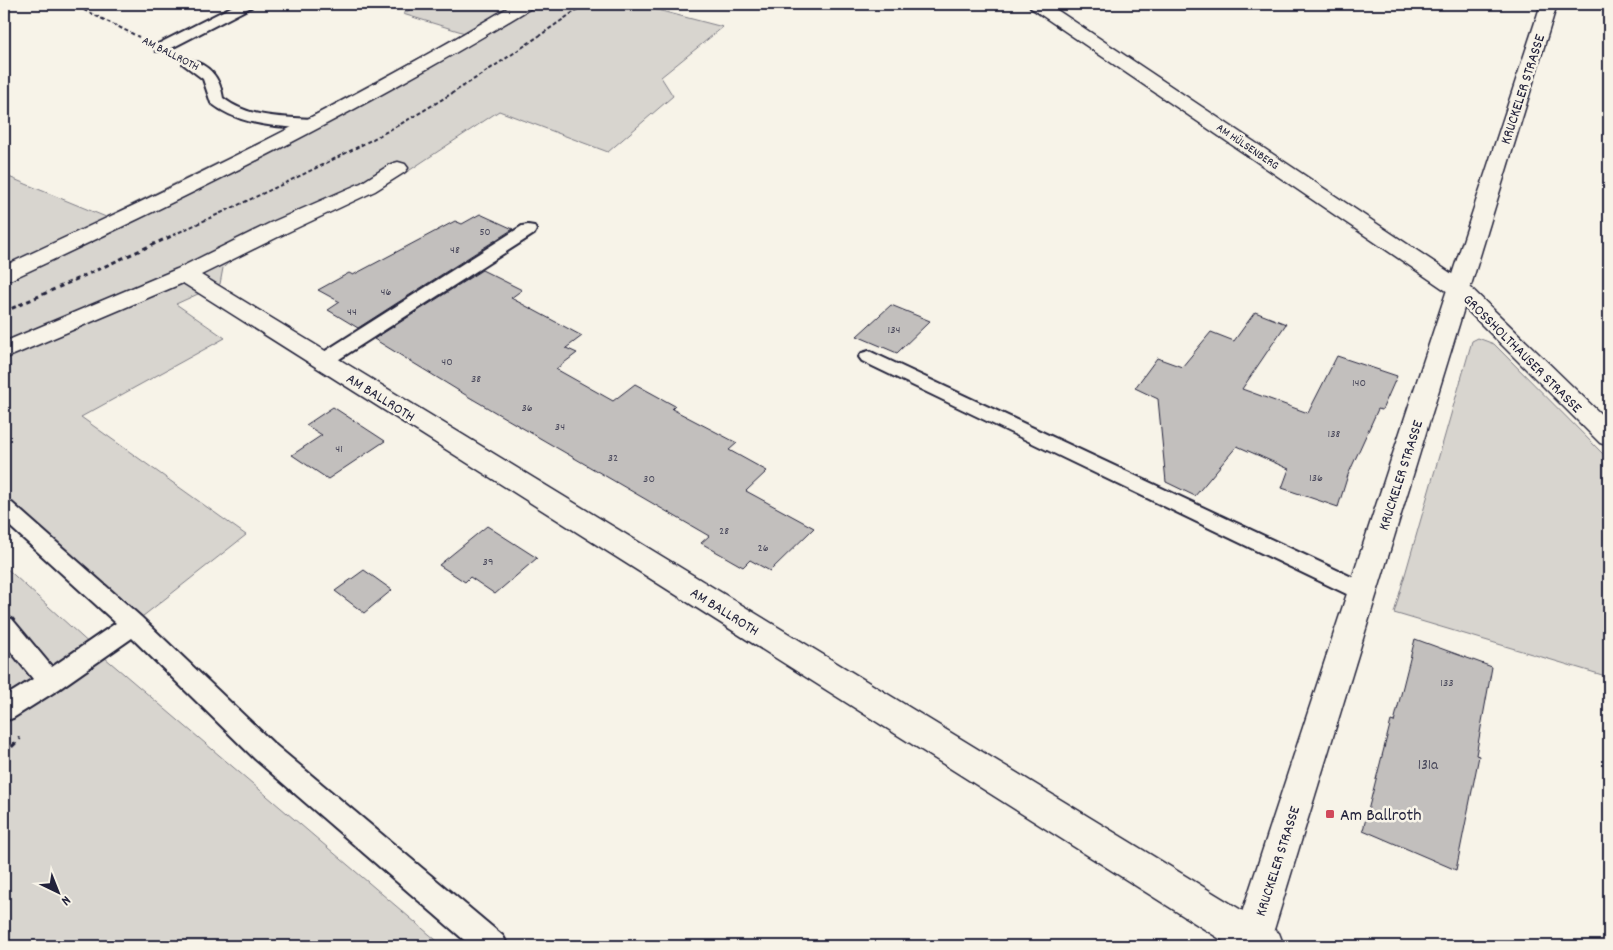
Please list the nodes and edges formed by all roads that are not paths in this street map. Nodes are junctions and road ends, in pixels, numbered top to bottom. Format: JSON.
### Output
{"nodes":[{"id":1,"x":246,"y":4,"type":"edge"},
{"id":2,"x":525,"y":4,"type":"edge"},
{"id":3,"x":1037,"y":4,"type":"edge"},
{"id":4,"x":1549,"y":4,"type":"edge"},
{"id":5,"x":161,"y":48,"type":"road end"},
{"id":6,"x":190,"y":64,"type":"dead end"},
{"id":7,"x":310,"y":124,"type":"junction"},
{"id":8,"x":398,"y":168,"type":"dead end"},
{"id":9,"x":528,"y":230,"type":"dead end"},
{"id":10,"x":4,"y":274,"type":"edge"},
{"id":11,"x":185,"y":274,"type":"junction"},
{"id":12,"x":1459,"y":289,"type":"junction"},
{"id":13,"x":4,"y":351,"type":"edge"},
{"id":14,"x":869,"y":357,"type":"dead end"},
{"id":15,"x":323,"y":362,"type":"junction"},
{"id":16,"x":1609,"y":437,"type":"edge"},
{"id":17,"x":4,"y":509,"type":"edge"},
{"id":18,"x":1363,"y":592,"type":"junction"},
{"id":19,"x":133,"y":624,"type":"junction"},
{"id":20,"x":4,"y":626,"type":"edge"},
{"id":21,"x":50,"y":682,"type":"junction"},
{"id":22,"x":4,"y":710,"type":"edge"},
{"id":23,"x":1256,"y":944,"type":"edge"},
{"id":24,"x":493,"y":946,"type":"edge"}],
"edges":[{"from":1,"to":5,"type":"lane"},
{"from":2,"to":7,"type":"street"},
{"from":3,"to":12,"type":"street","name":"AM HÜLSENBERG"},
{"from":4,"to":12,"type":"street","name":"KRUCKELER STRASSE"},
{"from":6,"to":7,"type":"lane","name":"AM BALLROTH"},
{"from":7,"to":10,"type":"street"},
{"from":8,"to":11,"type":"street"},
{"from":9,"to":15,"type":"lane"},
{"from":11,"to":13,"type":"street"},
{"from":11,"to":15,"type":"street","name":"AM BALLROTH"},
{"from":12,"to":16,"type":"street","name":"GROSSHOLTHAUSER STRASSE"},
{"from":12,"to":18,"type":"street","name":"KRUCKELER STRASSE"},
{"from":14,"to":18,"type":"lane"},
{"from":15,"to":23,"type":"street","name":"AM BALLROTH"},
{"from":17,"to":19,"type":"lane"},
{"from":18,"to":23,"type":"street","name":"KRUCKELER STRASSE"},
{"from":19,"to":21,"type":"lane"},
{"from":19,"to":24,"type":"lane"},
{"from":20,"to":21,"type":"lane"},
{"from":21,"to":22,"type":"lane"}]}
